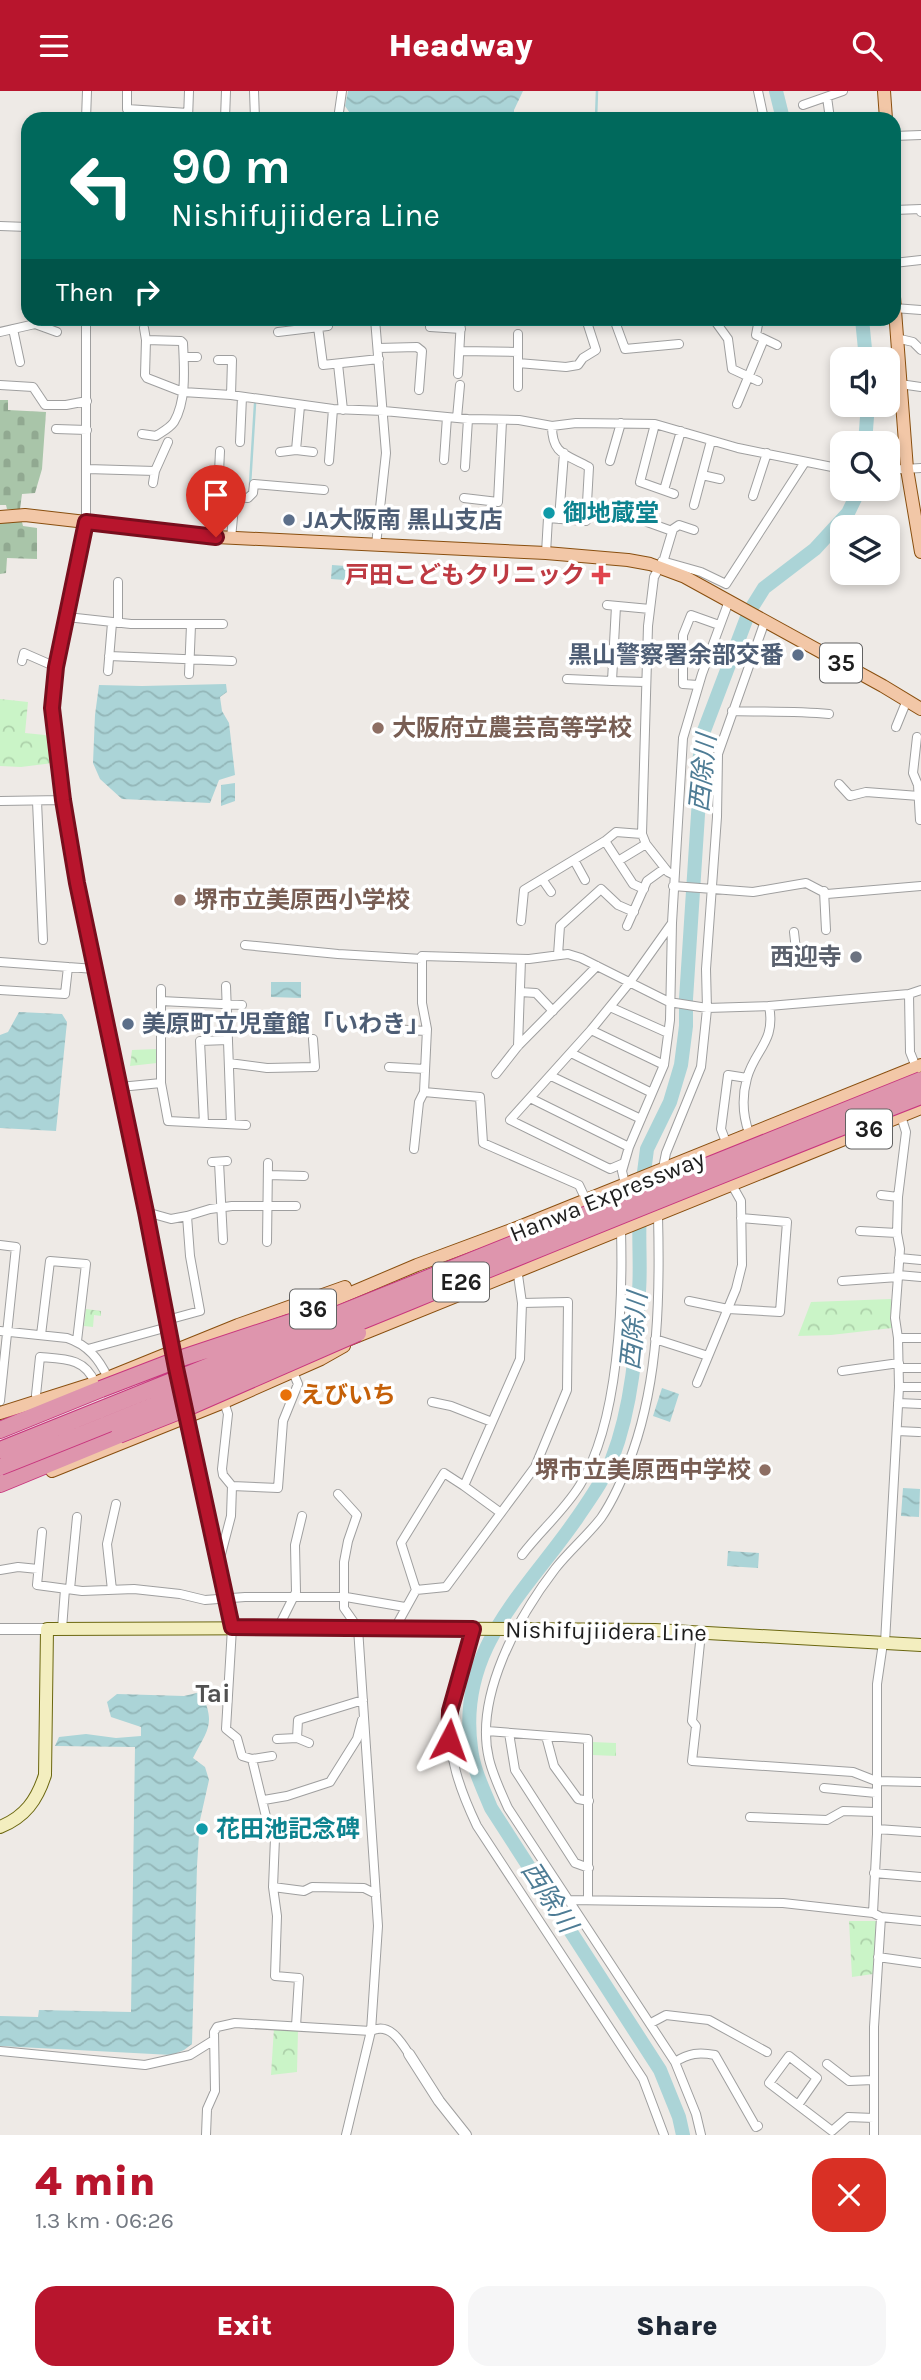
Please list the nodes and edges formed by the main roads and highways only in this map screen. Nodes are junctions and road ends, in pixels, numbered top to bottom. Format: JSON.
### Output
{"nodes":[{"id":1,"x":884,"y":91,"type":"edge"},
{"id":2,"x":886,"y":112,"type":"edge"},
{"id":3,"x":896,"y":326,"type":"edge"},
{"id":4,"x":914,"y":469,"type":"edge"},
{"id":5,"x":0,"y":517,"type":"edge"},
{"id":6,"x":921,"y":552,"type":"edge"},
{"id":7,"x":921,"y":709,"type":"edge"},
{"id":8,"x":919,"y":1070,"type":"edge"},
{"id":9,"x":921,"y":1096,"type":"edge"},
{"id":10,"x":921,"y":1108,"type":"edge"},
{"id":11,"x":417,"y":1265,"type":"junction"},
{"id":12,"x":448,"y":1287,"type":"junction"},
{"id":13,"x":357,"y":1305,"type":"junction"},
{"id":14,"x":362,"y":1335,"type":"junction"},
{"id":15,"x":101,"y":1384,"type":"junction"},
{"id":16,"x":0,"y":1413,"type":"edge"},
{"id":17,"x":0,"y":1423,"type":"edge"},
{"id":18,"x":0,"y":1430,"type":"edge"},
{"id":19,"x":0,"y":1437,"type":"edge"},
{"id":20,"x":0,"y":1450,"type":"edge"},
{"id":21,"x":0,"y":1467,"type":"edge"},
{"id":22,"x":0,"y":1475,"type":"edge"},
{"id":23,"x":0,"y":1484,"type":"edge"},
{"id":24,"x":0,"y":1492,"type":"edge"},
{"id":25,"x":921,"y":1645,"type":"edge"},
{"id":26,"x":0,"y":1826,"type":"edge"}],
"edges":[{"from":1,"to":2,"type":"main road"},
{"from":3,"to":4,"type":"main road"},
{"from":4,"to":6,"type":"main road"},
{"from":5,"to":7,"type":"main road","number":"35"},
{"from":8,"to":11,"type":"main road","number":"36"},
{"from":8,"to":13,"type":"highway","name":"Hanwa Expressway","number":"E26","bridge":true},
{"from":9,"to":12,"type":"highway","name":"Hanwa Expressway","number":"E26","bridge":true},
{"from":10,"to":14,"type":"main road","number":"36"},
{"from":11,"to":15,"type":"main road","number":"36"},
{"from":11,"to":19,"type":"main road","number":"36"},
{"from":12,"to":21,"type":"highway","name":"Hanwa Expressway","number":"E26","bridge":true},
{"from":12,"to":23,"type":"highway","bridge":true},
{"from":13,"to":15,"type":"highway","bridge":true},
{"from":13,"to":20,"type":"highway","name":"Hanwa Expressway","number":"E26","bridge":true},
{"from":14,"to":22,"type":"main road","number":"36"},
{"from":14,"to":24,"type":"main road","number":"36"},
{"from":15,"to":16,"type":"main road","number":"36"},
{"from":15,"to":17,"type":"highway"},
{"from":15,"to":18,"type":"highway"},
{"from":25,"to":26,"type":"main road","name":"Nishifujiidera Line"}]}
